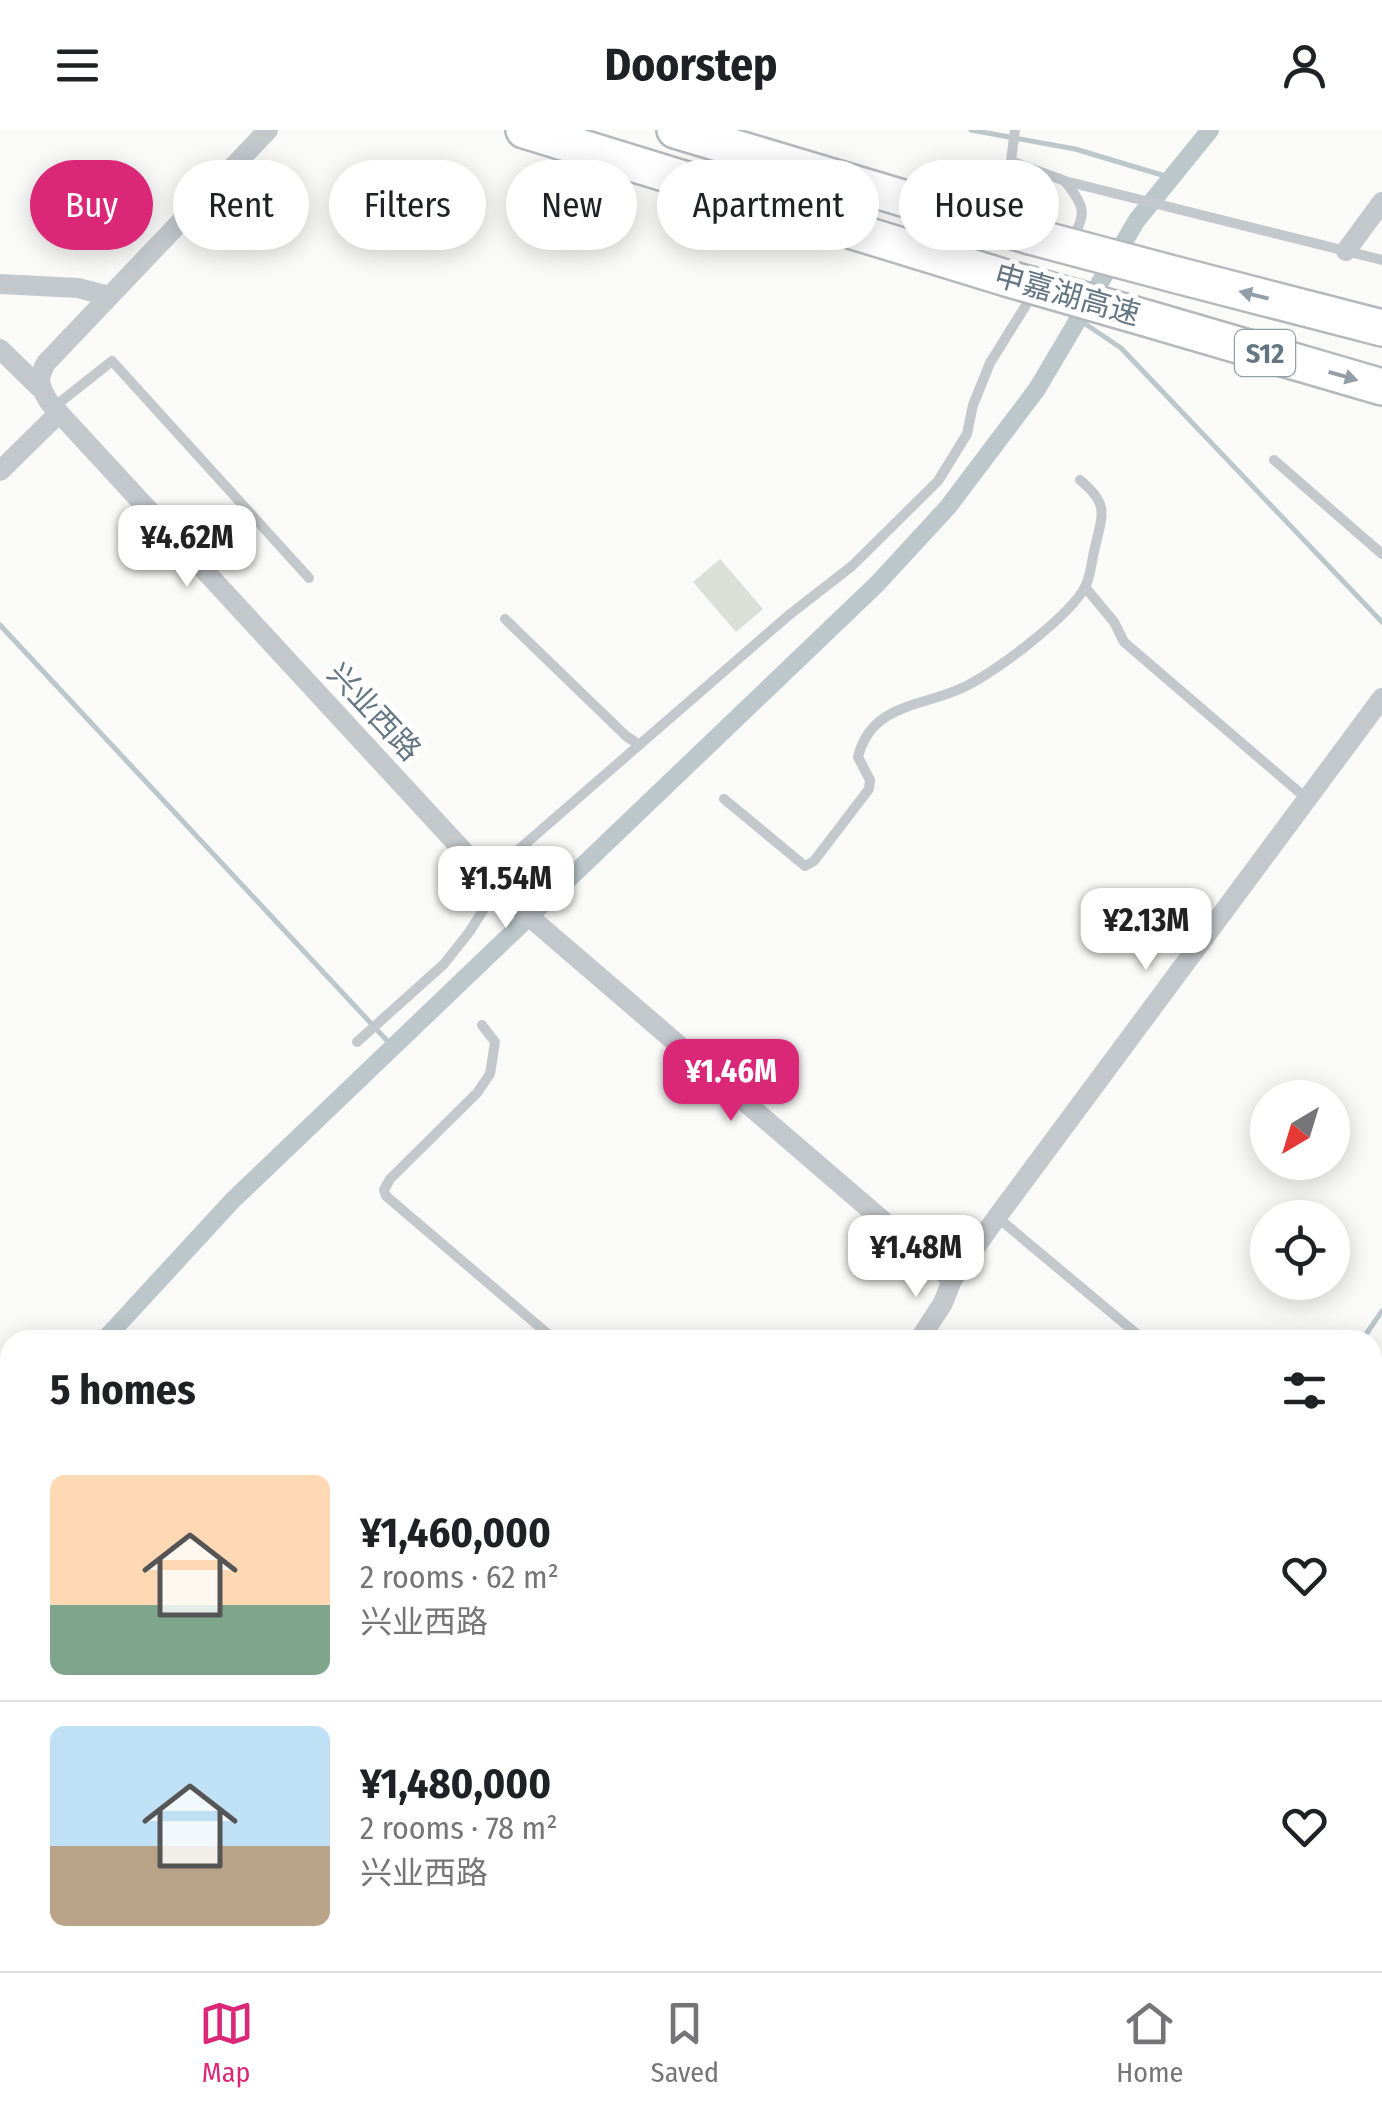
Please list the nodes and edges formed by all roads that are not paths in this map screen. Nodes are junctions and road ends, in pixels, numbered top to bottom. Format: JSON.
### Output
{"nodes":[{"id":1,"x":268,"y":130,"type":"edge"},
{"id":2,"x":524,"y":130,"type":"edge"},
{"id":3,"x":675,"y":130,"type":"edge"},
{"id":4,"x":1015,"y":130,"type":"edge"},
{"id":5,"x":1065,"y":181,"type":"junction"},
{"id":6,"x":899,"y":199,"type":"edge"},
{"id":7,"x":1382,"y":202,"type":"edge"},
{"id":8,"x":1059,"y":236,"type":"edge"},
{"id":9,"x":1059,"y":247,"type":"edge"},
{"id":10,"x":1346,"y":251,"type":"junction"},
{"id":11,"x":1382,"y":260,"type":"edge"},
{"id":12,"x":1050,"y":268,"type":"dead end"},
{"id":13,"x":0,"y":284,"type":"edge"},
{"id":14,"x":109,"y":296,"type":"junction"},
{"id":15,"x":1382,"y":328,"type":"edge"},
{"id":16,"x":0,"y":349,"type":"edge"},
{"id":17,"x":39,"y":387,"type":"junction"},
{"id":18,"x":1382,"y":387,"type":"edge"},
{"id":19,"x":56,"y":410,"type":"junction"},
{"id":20,"x":1274,"y":460,"type":"dead end"},
{"id":21,"x":0,"y":471,"type":"edge"},
{"id":22,"x":1080,"y":480,"type":"dead end"},
{"id":23,"x":1382,"y":554,"type":"edge"},
{"id":24,"x":309,"y":578,"type":"dead end"},
{"id":25,"x":1085,"y":587,"type":"junction"},
{"id":26,"x":505,"y":618,"type":"dead end"},
{"id":27,"x":1382,"y":698,"type":"edge"},
{"id":28,"x":638,"y":744,"type":"junction"},
{"id":29,"x":724,"y":799,"type":"dead end"},
{"id":30,"x":1307,"y":799,"type":"junction"},
{"id":31,"x":495,"y":887,"type":"junction"},
{"id":32,"x":482,"y":1026,"type":"dead end"},
{"id":33,"x":358,"y":1042,"type":"dead end"},
{"id":34,"x":997,"y":1216,"type":"junction"},
{"id":35,"x":952,"y":1280,"type":"junction"},
{"id":36,"x":542,"y":1330,"type":"edge"},
{"id":37,"x":926,"y":1330,"type":"edge"},
{"id":38,"x":1132,"y":1330,"type":"edge"}],
"edges":[{"from":1,"to":14,"type":"street"},
{"from":2,"to":18,"type":"highway","name":"申嘉湖高速","number":"S12","one_way":true,"bridge":true},
{"from":3,"to":6,"type":"highway","name":"申嘉湖高速","number":"S12"},
{"from":4,"to":5,"type":"lane"},
{"from":5,"to":8,"type":"lane"},
{"from":5,"to":10,"type":"lane"},
{"from":7,"to":10,"type":"street"},
{"from":15,"to":9,"type":"highway","name":"申嘉湖高速","number":"S12","one_way":true,"bridge":true},
{"from":10,"to":11,"type":"lane"},
{"from":12,"to":28,"type":"lane"},
{"from":13,"to":14,"type":"street"},
{"from":14,"to":17,"type":"street"},
{"from":16,"to":17,"type":"street","name":"兴业西路"},
{"from":17,"to":19,"type":"street","name":"兴业西路"},
{"from":19,"to":21,"type":"street"},
{"from":19,"to":24,"type":"lane"},
{"from":19,"to":31,"type":"street","name":"兴业西路"},
{"from":20,"to":23,"type":"lane"},
{"from":22,"to":25,"type":"lane"},
{"from":25,"to":29,"type":"lane"},
{"from":25,"to":30,"type":"lane"},
{"from":26,"to":28,"type":"lane"},
{"from":27,"to":30,"type":"street"},
{"from":28,"to":31,"type":"lane"},
{"from":30,"to":34,"type":"street"},
{"from":31,"to":33,"type":"lane"},
{"from":31,"to":35,"type":"street","name":"兴业西路"},
{"from":32,"to":36,"type":"lane"},
{"from":34,"to":35,"type":"street"},
{"from":34,"to":38,"type":"lane"},
{"from":35,"to":37,"type":"street"}]}
